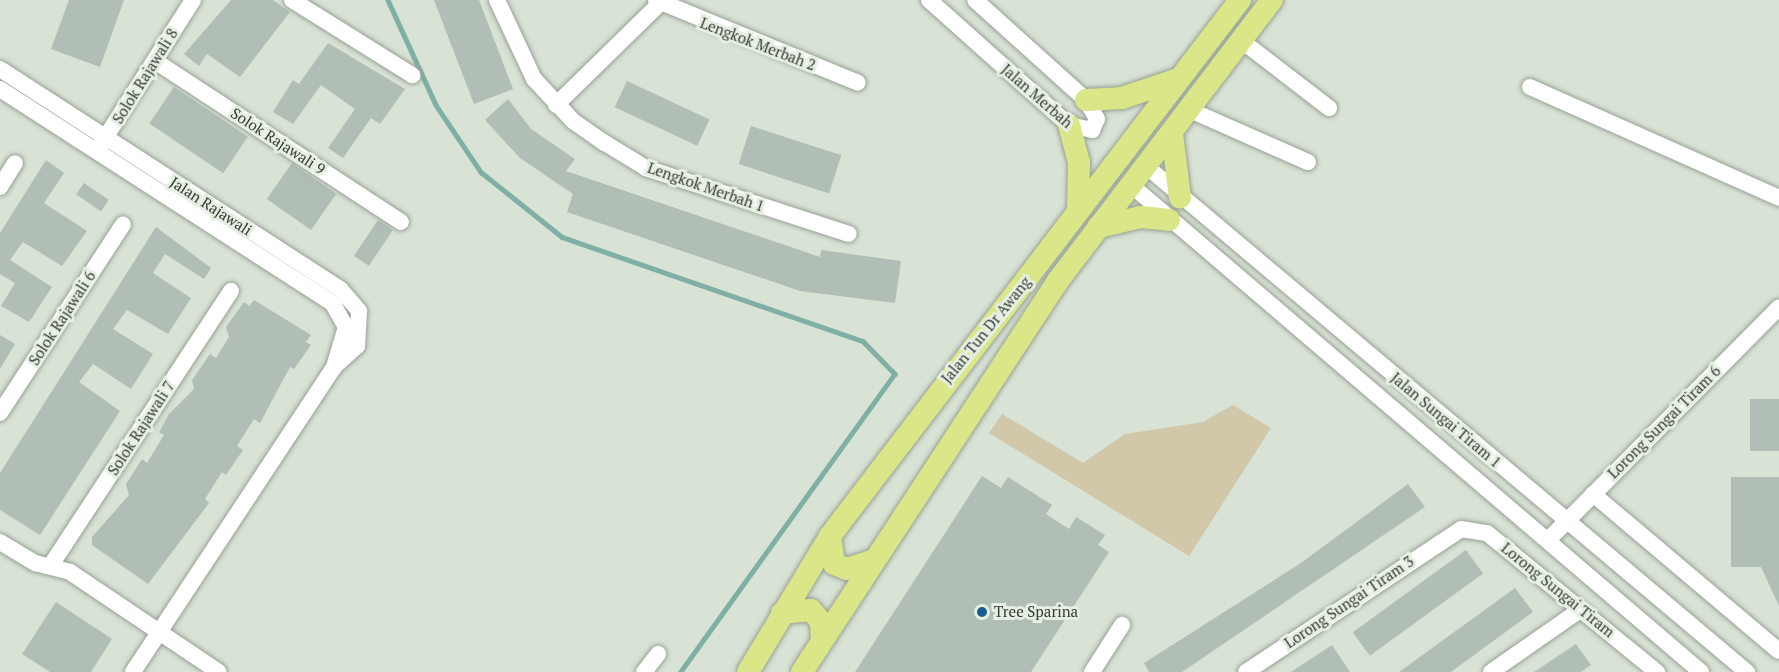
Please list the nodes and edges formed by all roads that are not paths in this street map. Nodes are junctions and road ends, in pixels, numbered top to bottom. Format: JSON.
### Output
{"nodes":[{"id":1,"x":193,"y":0,"type":"edge"},
{"id":2,"x":292,"y":0,"type":"edge"},
{"id":3,"x":497,"y":0,"type":"edge"},
{"id":4,"x":929,"y":0,"type":"edge"},
{"id":5,"x":975,"y":0,"type":"edge"},
{"id":6,"x":1240,"y":0,"type":"edge"},
{"id":7,"x":1272,"y":0,"type":"edge"},
{"id":8,"x":657,"y":3,"type":"edge"},
{"id":9,"x":1242,"y":41,"type":"junction"},
{"id":10,"x":155,"y":60,"type":"junction"},
{"id":11,"x":0,"y":69,"type":"edge"},
{"id":12,"x":411,"y":75,"type":"dead end"},
{"id":13,"x":1178,"y":79,"type":"junction"},
{"id":14,"x":858,"y":83,"type":"dead end"},
{"id":15,"x":1530,"y":87,"type":"dead end"},
{"id":16,"x":0,"y":89,"type":"edge"},
{"id":17,"x":1086,"y":100,"type":"junction"},
{"id":18,"x":556,"y":105,"type":"junction"},
{"id":19,"x":1329,"y":108,"type":"dead end"},
{"id":20,"x":1190,"y":110,"type":"junction"},
{"id":21,"x":1069,"y":125,"type":"junction"},
{"id":22,"x":1172,"y":134,"type":"junction"},
{"id":23,"x":102,"y":144,"type":"junction"},
{"id":24,"x":1308,"y":162,"type":"dead end"},
{"id":25,"x":15,"y":163,"type":"dead end"},
{"id":26,"x":1146,"y":166,"type":"junction"},
{"id":27,"x":1131,"y":185,"type":"junction"},
{"id":28,"x":0,"y":187,"type":"edge"},
{"id":29,"x":1180,"y":198,"type":"junction"},
{"id":30,"x":1779,"y":198,"type":"edge"},
{"id":31,"x":1078,"y":211,"type":"junction"},
{"id":32,"x":1169,"y":220,"type":"junction"},
{"id":33,"x":401,"y":222,"type":"dead end"},
{"id":34,"x":123,"y":224,"type":"dead end"},
{"id":35,"x":1098,"y":227,"type":"junction"},
{"id":36,"x":849,"y":234,"type":"dead end"},
{"id":37,"x":231,"y":291,"type":"dead end"},
{"id":38,"x":1779,"y":307,"type":"edge"},
{"id":39,"x":0,"y":413,"type":"edge"},
{"id":40,"x":1593,"y":494,"type":"junction"},
{"id":41,"x":1565,"y":519,"type":"junction"},
{"id":42,"x":1451,"y":532,"type":"joint"},
{"id":43,"x":830,"y":536,"type":"junction"},
{"id":44,"x":1550,"y":538,"type":"junction"},
{"id":45,"x":0,"y":542,"type":"edge"},
{"id":46,"x":871,"y":561,"type":"junction"},
{"id":47,"x":51,"y":566,"type":"junction"},
{"id":48,"x":1580,"y":610,"type":"junction"},
{"id":49,"x":782,"y":613,"type":"junction"},
{"id":50,"x":1122,"y":625,"type":"dead end"},
{"id":51,"x":159,"y":633,"type":"junction"},
{"id":52,"x":822,"y":641,"type":"junction"},
{"id":53,"x":1779,"y":651,"type":"edge"},
{"id":54,"x":658,"y":654,"type":"dead end"},
{"id":55,"x":133,"y":672,"type":"edge"},
{"id":56,"x":219,"y":672,"type":"edge"},
{"id":57,"x":645,"y":672,"type":"edge"},
{"id":58,"x":748,"y":672,"type":"edge"},
{"id":59,"x":802,"y":672,"type":"edge"},
{"id":60,"x":1092,"y":672,"type":"edge"},
{"id":61,"x":1246,"y":672,"type":"edge"},
{"id":62,"x":1491,"y":672,"type":"edge"},
{"id":63,"x":1657,"y":672,"type":"edge"},
{"id":64,"x":1701,"y":672,"type":"edge"},
{"id":65,"x":1747,"y":672,"type":"edge"}],
"edges":[{"from":1,"to":10,"type":"street","name":"Solok Rajawali 8"},
{"from":2,"to":12,"type":"street"},
{"from":3,"to":18,"type":"street","name":"Lengkok Merbah 1"},
{"from":4,"to":21,"type":"street","name":"Jalan Merbah"},
{"from":5,"to":17,"type":"street","name":"Jalan Merbah"},
{"from":6,"to":13,"type":"main road","name":"Jalan Tun Dr Awang"},
{"from":7,"to":9,"type":"main road","name":"Jalan Tun Dr Awang"},
{"from":8,"to":14,"type":"street","name":"Lengkok Merbah 2"},
{"from":8,"to":18,"type":"street","name":"Lengkok Merbah 2"},
{"from":9,"to":19,"type":"street"},
{"from":9,"to":20,"type":"main road","name":"Jalan Tun Dr Awang"},
{"from":10,"to":23,"type":"street","name":"Solok Rajawali 8"},
{"from":10,"to":33,"type":"street","name":"Solok Rajawali 9"},
{"from":11,"to":23,"type":"street","name":"Jalan Rajawali"},
{"from":13,"to":17,"type":"main road"},
{"from":13,"to":31,"type":"main road","name":"Jalan Tun Dr Awang"},
{"from":15,"to":30,"type":"street"},
{"from":16,"to":23,"type":"street","name":"Jalan Rajawali"},
{"from":17,"to":21,"type":"street","name":"Jalan Merbah"},
{"from":18,"to":36,"type":"street","name":"Lengkok Merbah 1"},
{"from":20,"to":22,"type":"main road","name":"Jalan Tun Dr Awang"},
{"from":20,"to":24,"type":"street"},
{"from":21,"to":31,"type":"main road"},
{"from":22,"to":26,"type":"main road","name":"Jalan Tun Dr Awang"},
{"from":22,"to":29,"type":"main road"},
{"from":23,"to":51,"type":"street","name":"Jalan Rajawali"},
{"from":25,"to":28,"type":"street"},
{"from":26,"to":27,"type":"main road","name":"Jalan Tun Dr Awang"},
{"from":26,"to":29,"type":"street","name":"Jalan Sungai Tiram 1"},
{"from":27,"to":32,"type":"street","name":"Jalan Sungai Tiram 1"},
{"from":27,"to":35,"type":"main road","name":"Jalan Tun Dr Awang"},
{"from":29,"to":41,"type":"street","name":"Jalan Sungai Tiram 1"},
{"from":31,"to":43,"type":"main road","name":"Jalan Tun Dr Awang"},
{"from":32,"to":35,"type":"main road"},
{"from":32,"to":44,"type":"street","name":"Jalan Sungai Tiram 1"},
{"from":34,"to":39,"type":"street","name":"Solok Rajawali 6"},
{"from":35,"to":46,"type":"main road","name":"Jalan Tun Dr Awang"},
{"from":37,"to":47,"type":"street","name":"Solok Rajawali 7"},
{"from":38,"to":40,"type":"street","name":"Lorong Sungai Tiram 6"},
{"from":40,"to":41,"type":"street","name":"Lorong Sungai Tiram 6"},
{"from":40,"to":53,"type":"street"},
{"from":41,"to":44,"type":"street","name":"Lorong Sungai Tiram 6"},
{"from":41,"to":65,"type":"street","name":"Jalan Sungai Tiram 1"},
{"from":42,"to":48,"type":"street","name":"Lorong Sungai Tiram"},
{"from":42,"to":61,"type":"street","name":"Lorong Sungai Tiram 3"},
{"from":43,"to":46,"type":"main road"},
{"from":43,"to":49,"type":"main road","name":"Jalan Tun Dr Awang"},
{"from":44,"to":64,"type":"street","name":"Jalan Sungai Tiram 1"},
{"from":45,"to":47,"type":"street"},
{"from":46,"to":52,"type":"main road","name":"Jalan Tun Dr Awang"},
{"from":47,"to":51,"type":"street"},
{"from":48,"to":62,"type":"street"},
{"from":48,"to":63,"type":"street","name":"Lorong Sungai Tiram"},
{"from":49,"to":52,"type":"main road"},
{"from":49,"to":58,"type":"main road","name":"Jalan Tun Dr Awang"},
{"from":50,"to":60,"type":"street"},
{"from":51,"to":55,"type":"street","name":"Jalan Rajawali"},
{"from":51,"to":56,"type":"street"},
{"from":52,"to":59,"type":"main road","name":"Jalan Tun Dr Awang"},
{"from":54,"to":57,"type":"street"}]}
